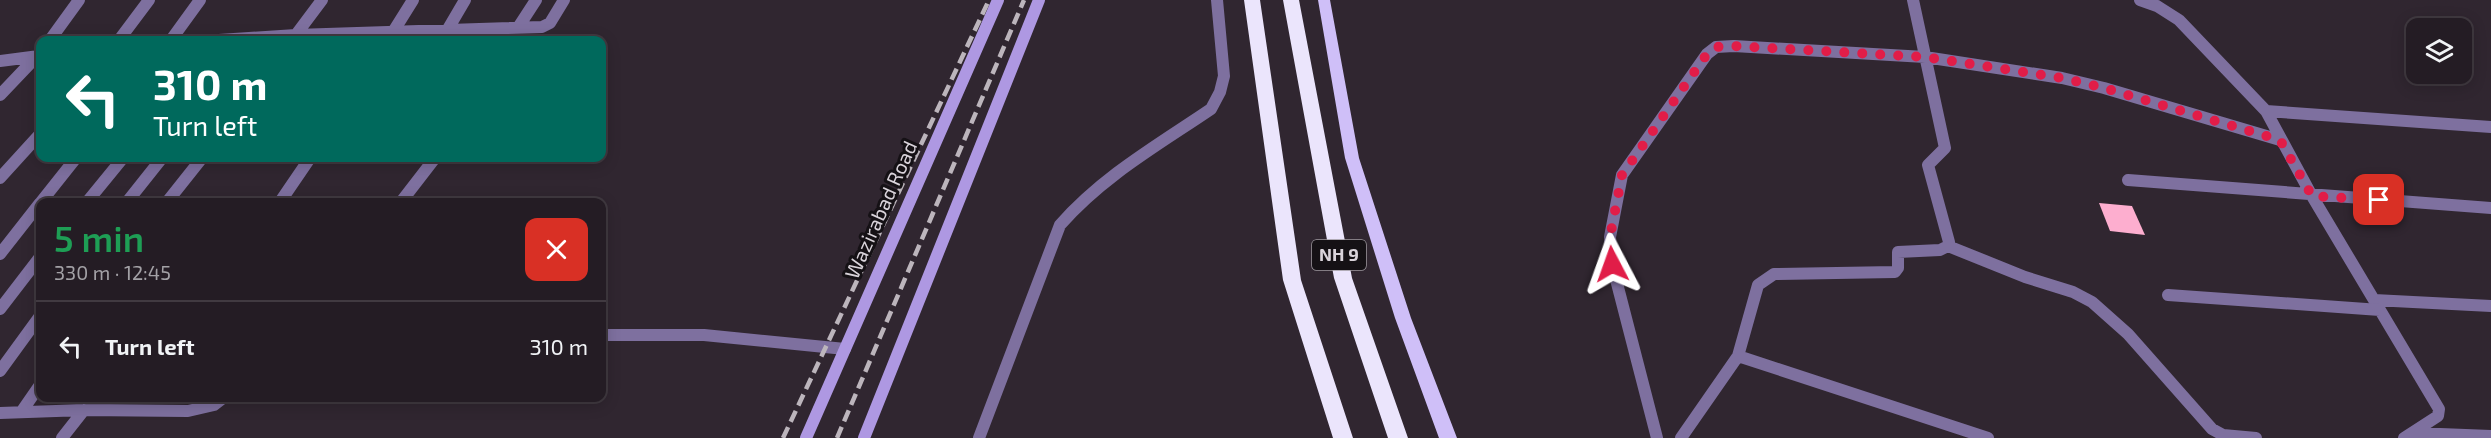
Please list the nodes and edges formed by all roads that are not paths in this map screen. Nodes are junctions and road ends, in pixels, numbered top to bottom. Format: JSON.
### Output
{"nodes":[{"id":1,"x":79,"y":0,"type":"edge"},
{"id":2,"x":149,"y":0,"type":"edge"},
{"id":3,"x":200,"y":0,"type":"edge"},
{"id":4,"x":322,"y":0,"type":"edge"},
{"id":5,"x":413,"y":0,"type":"edge"},
{"id":6,"x":465,"y":0,"type":"edge"},
{"id":7,"x":536,"y":0,"type":"edge"},
{"id":8,"x":564,"y":0,"type":"edge"},
{"id":9,"x":998,"y":0,"type":"edge"},
{"id":10,"x":1039,"y":0,"type":"edge"},
{"id":11,"x":1217,"y":0,"type":"edge"},
{"id":12,"x":1252,"y":0,"type":"edge"},
{"id":13,"x":1291,"y":0,"type":"edge"},
{"id":14,"x":1324,"y":0,"type":"edge"},
{"id":15,"x":1913,"y":0,"type":"edge"},
{"id":16,"x":2140,"y":0,"type":"edge"},
{"id":17,"x":519,"y":27,"type":"junction"},
{"id":18,"x":448,"y":29,"type":"junction"},
{"id":19,"x":53,"y":36,"type":"edge"},
{"id":20,"x":122,"y":36,"type":"edge"},
{"id":21,"x":174,"y":36,"type":"edge"},
{"id":22,"x":295,"y":36,"type":"edge"},
{"id":23,"x":391,"y":36,"type":"edge"},
{"id":24,"x":513,"y":36,"type":"edge"},
{"id":25,"x":36,"y":56,"type":"edge"},
{"id":26,"x":1925,"y":57,"type":"junction"},
{"id":27,"x":36,"y":59,"type":"edge"},
{"id":28,"x":0,"y":61,"type":"edge"},
{"id":29,"x":0,"y":95,"type":"edge"},
{"id":30,"x":2265,"y":111,"type":"junction"},
{"id":31,"x":2491,"y":127,"type":"edge"},
{"id":32,"x":36,"y":139,"type":"edge"},
{"id":33,"x":2280,"y":140,"type":"junction"},
{"id":34,"x":36,"y":148,"type":"edge"},
{"id":35,"x":28,"y":149,"type":"junction"},
{"id":36,"x":73,"y":162,"type":"edge"},
{"id":37,"x":120,"y":162,"type":"edge"},
{"id":38,"x":159,"y":162,"type":"edge"},
{"id":39,"x":199,"y":162,"type":"edge"},
{"id":40,"x":307,"y":162,"type":"edge"},
{"id":41,"x":432,"y":162,"type":"edge"},
{"id":42,"x":0,"y":178,"type":"edge"},
{"id":43,"x":2128,"y":180,"type":"dead end"},
{"id":44,"x":2312,"y":196,"type":"junction"},
{"id":45,"x":45,"y":198,"type":"edge"},
{"id":46,"x":90,"y":198,"type":"edge"},
{"id":47,"x":130,"y":198,"type":"edge"},
{"id":48,"x":170,"y":198,"type":"edge"},
{"id":49,"x":283,"y":198,"type":"edge"},
{"id":50,"x":404,"y":198,"type":"edge"},
{"id":51,"x":2491,"y":208,"type":"edge"},
{"id":52,"x":36,"y":209,"type":"edge"},
{"id":53,"x":1948,"y":246,"type":"junction"},
{"id":54,"x":0,"y":254,"type":"edge"},
{"id":55,"x":36,"y":262,"type":"edge"},
{"id":56,"x":2168,"y":295,"type":"dead end"},
{"id":57,"x":2377,"y":305,"type":"junction"},
{"id":58,"x":2491,"y":306,"type":"edge"},
{"id":59,"x":0,"y":309,"type":"edge"},
{"id":60,"x":36,"y":321,"type":"edge"},
{"id":61,"x":606,"y":335,"type":"edge"},
{"id":62,"x":844,"y":349,"type":"junction"},
{"id":63,"x":1738,"y":356,"type":"junction"},
{"id":64,"x":0,"y":371,"type":"edge"},
{"id":65,"x":36,"y":391,"type":"edge"},
{"id":66,"x":217,"y":402,"type":"edge"},
{"id":67,"x":145,"y":404,"type":"edge"},
{"id":68,"x":84,"y":410,"type":"junction"},
{"id":69,"x":22,"y":411,"type":"junction"},
{"id":70,"x":0,"y":412,"type":"edge"},
{"id":71,"x":2409,"y":435,"type":"edge"},
{"id":72,"x":2491,"y":436,"type":"edge"},
{"id":73,"x":62,"y":438,"type":"edge"},
{"id":74,"x":806,"y":438,"type":"edge"},
{"id":75,"x":864,"y":438,"type":"edge"},
{"id":76,"x":979,"y":438,"type":"edge"},
{"id":77,"x":1344,"y":438,"type":"edge"},
{"id":78,"x":1398,"y":438,"type":"edge"},
{"id":79,"x":1448,"y":438,"type":"edge"},
{"id":80,"x":1657,"y":438,"type":"edge"},
{"id":81,"x":1681,"y":438,"type":"edge"},
{"id":82,"x":1988,"y":438,"type":"edge"},
{"id":83,"x":2256,"y":438,"type":"edge"}],
"edges":[{"from":1,"to":19,"type":"street"},
{"from":2,"to":20,"type":"street"},
{"from":3,"to":21,"type":"street"},
{"from":4,"to":22,"type":"street"},
{"from":5,"to":23,"type":"street"},
{"from":6,"to":18,"type":"street"},
{"from":7,"to":17,"type":"street"},
{"from":8,"to":17,"type":"street"},
{"from":9,"to":62,"type":"main road","name":"Wazirabad Road"},
{"from":10,"to":75,"type":"main road"},
{"from":11,"to":76,"type":"street"},
{"from":12,"to":77,"type":"highway","number":"NH 9"},
{"from":13,"to":78,"type":"highway","number":"NH 9"},
{"from":14,"to":79,"type":"main road"},
{"from":15,"to":26,"type":"street"},
{"from":16,"to":30,"type":"street"},
{"from":17,"to":18,"type":"street"},
{"from":17,"to":24,"type":"street"},
{"from":18,"to":23,"type":"street"},
{"from":25,"to":28,"type":"street"},
{"from":26,"to":33,"type":"street"},
{"from":26,"to":53,"type":"street"},
{"from":26,"to":80,"type":"street"},
{"from":27,"to":29,"type":"street"},
{"from":30,"to":31,"type":"street"},
{"from":30,"to":33,"type":"street"},
{"from":32,"to":35,"type":"street"},
{"from":33,"to":44,"type":"street"},
{"from":34,"to":35,"type":"street"},
{"from":35,"to":42,"type":"street"},
{"from":36,"to":45,"type":"street"},
{"from":37,"to":46,"type":"street"},
{"from":38,"to":47,"type":"street"},
{"from":39,"to":48,"type":"street"},
{"from":40,"to":49,"type":"street"},
{"from":41,"to":50,"type":"street"},
{"from":43,"to":44,"type":"street"},
{"from":44,"to":51,"type":"street"},
{"from":44,"to":57,"type":"street"},
{"from":52,"to":54,"type":"street"},
{"from":53,"to":63,"type":"street"},
{"from":53,"to":83,"type":"street"},
{"from":55,"to":59,"type":"street"},
{"from":56,"to":57,"type":"street"},
{"from":57,"to":58,"type":"street"},
{"from":57,"to":71,"type":"street"},
{"from":60,"to":64,"type":"street"},
{"from":61,"to":62,"type":"street"},
{"from":62,"to":74,"type":"main road","name":"Wazirabad Road"},
{"from":63,"to":81,"type":"street"},
{"from":63,"to":82,"type":"street"},
{"from":65,"to":69,"type":"street"},
{"from":66,"to":67,"type":"street"},
{"from":67,"to":68,"type":"street"},
{"from":68,"to":69,"type":"street"},
{"from":68,"to":73,"type":"street"},
{"from":69,"to":70,"type":"street"},
{"from":71,"to":72,"type":"street"}]}
